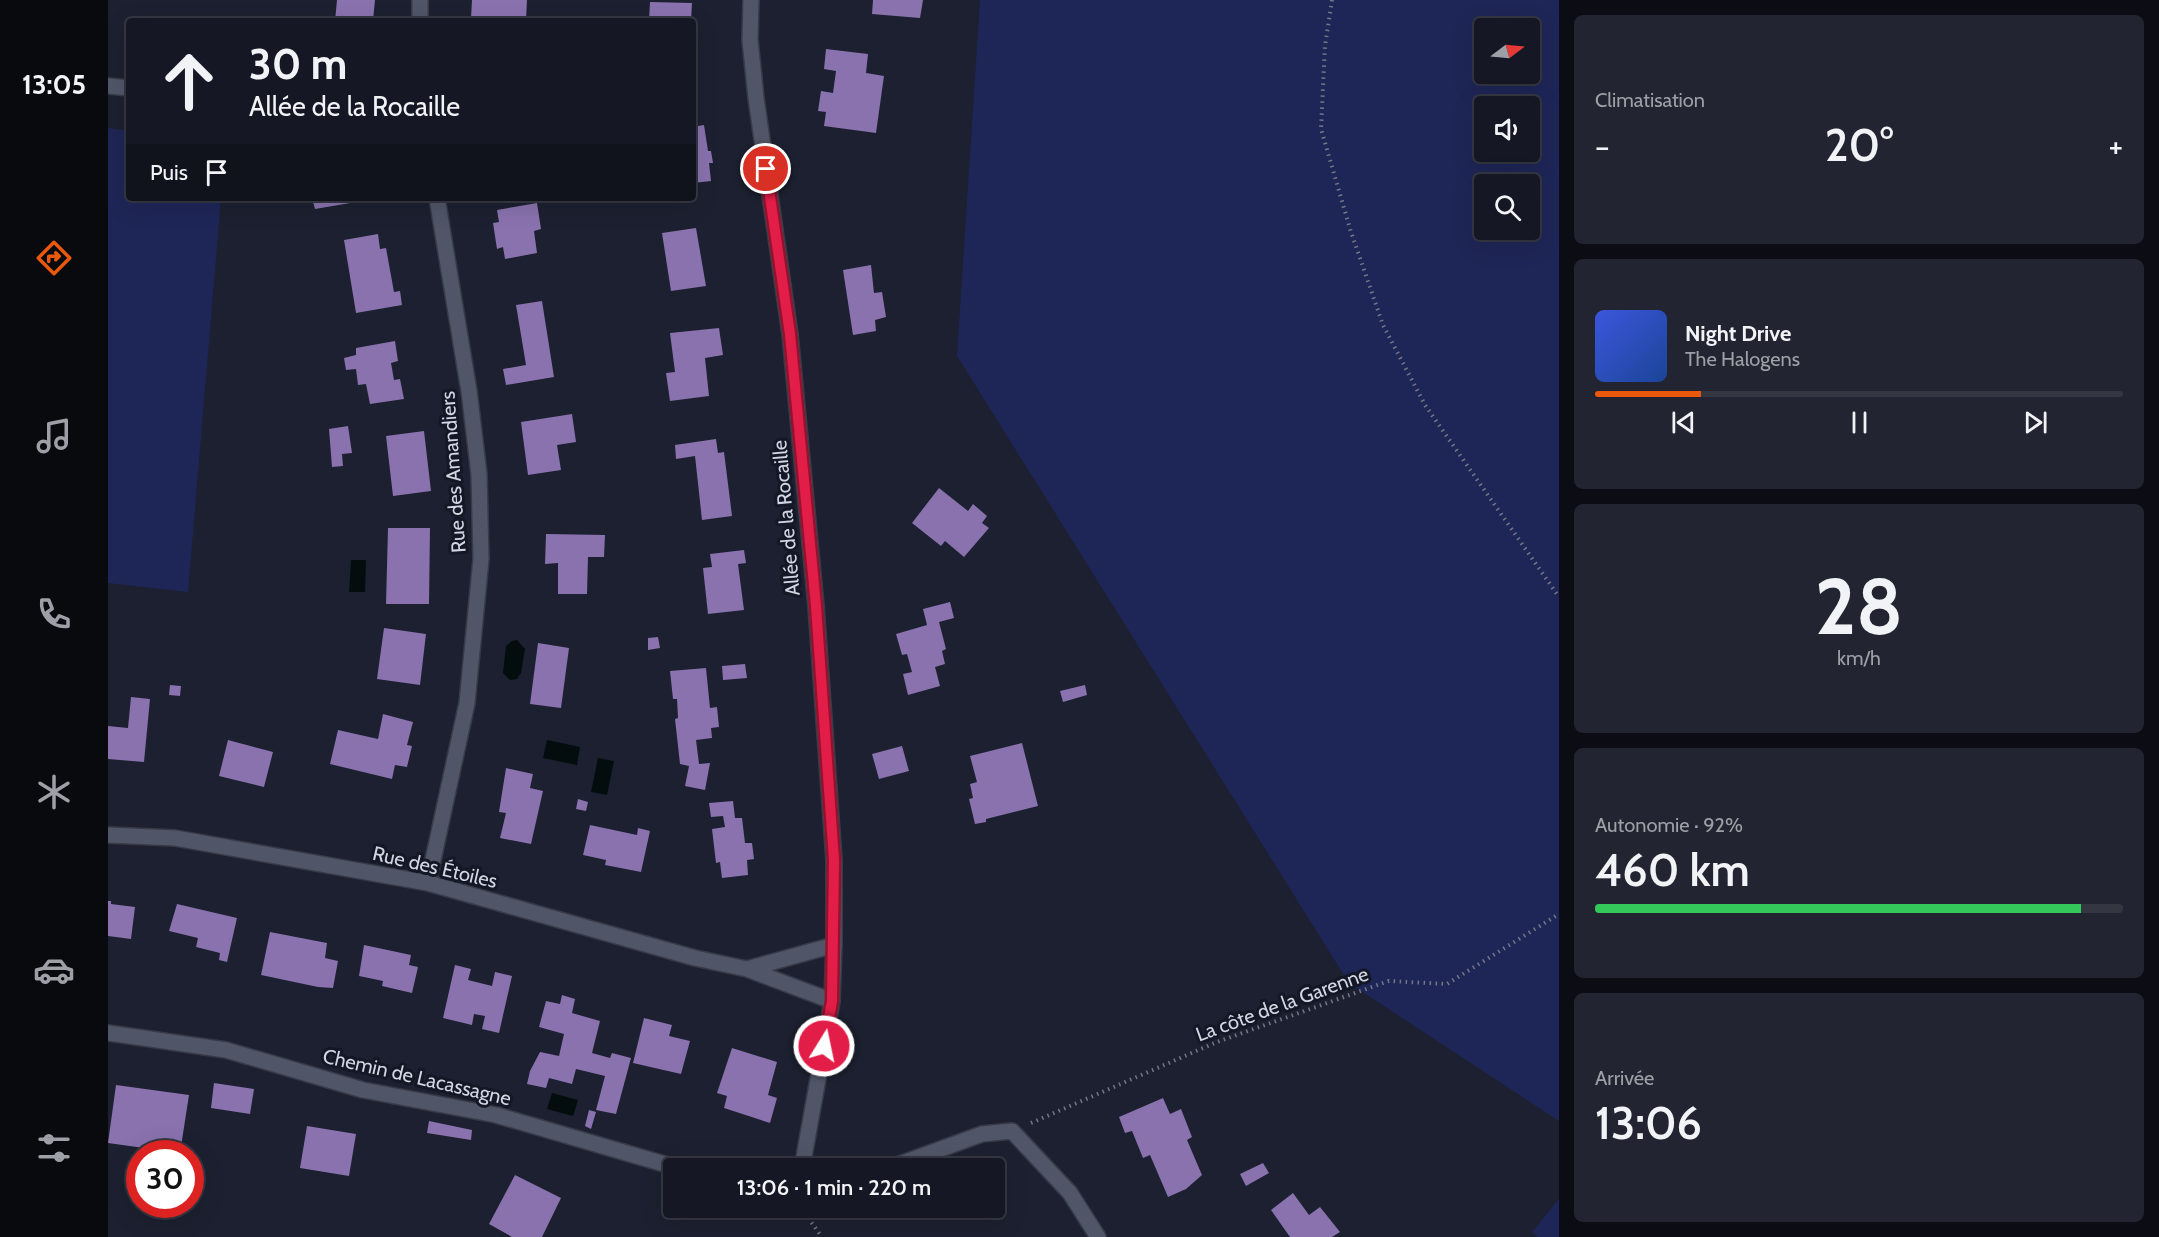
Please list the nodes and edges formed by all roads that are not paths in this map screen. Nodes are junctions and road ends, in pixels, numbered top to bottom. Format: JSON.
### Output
{"nodes":[{"id":1,"x":420,"y":0,"type":"edge"},
{"id":2,"x":751,"y":0,"type":"edge"},
{"id":3,"x":420,"y":18,"type":"edge"},
{"id":4,"x":108,"y":86,"type":"edge"},
{"id":5,"x":126,"y":88,"type":"edge"},
{"id":6,"x":437,"y":201,"type":"edge"},
{"id":7,"x":108,"y":835,"type":"edge"},
{"id":8,"x":428,"y":883,"type":"junction"},
{"id":9,"x":834,"y":945,"type":"junction"},
{"id":10,"x":747,"y":969,"type":"junction"},
{"id":11,"x":832,"y":1001,"type":"junction"},
{"id":12,"x":108,"y":1033,"type":"edge"},
{"id":13,"x":804,"y":1158,"type":"edge"},
{"id":14,"x":916,"y":1158,"type":"edge"},
{"id":15,"x":663,"y":1164,"type":"edge"},
{"id":16,"x":1098,"y":1237,"type":"edge"}],
"edges":[{"from":1,"to":3,"type":"street"},
{"from":2,"to":9,"type":"street","name":"Allée de la Rocaille"},
{"from":4,"to":5,"type":"street"},
{"from":6,"to":8,"type":"street","name":"Rue des Amandiers"},
{"from":7,"to":8,"type":"street","name":"Rue des Étoiles"},
{"from":8,"to":10,"type":"street","name":"Rue des Étoiles"},
{"from":9,"to":10,"type":"street"},
{"from":9,"to":11,"type":"street","name":"Allée de la Rocaille"},
{"from":10,"to":11,"type":"street","name":"Rue des Étoiles"},
{"from":11,"to":13,"type":"street","name":"Allée de la Rocaille"},
{"from":12,"to":15,"type":"street","name":"Chemin de Lacassagne"},
{"from":14,"to":16,"type":"street"}]}
